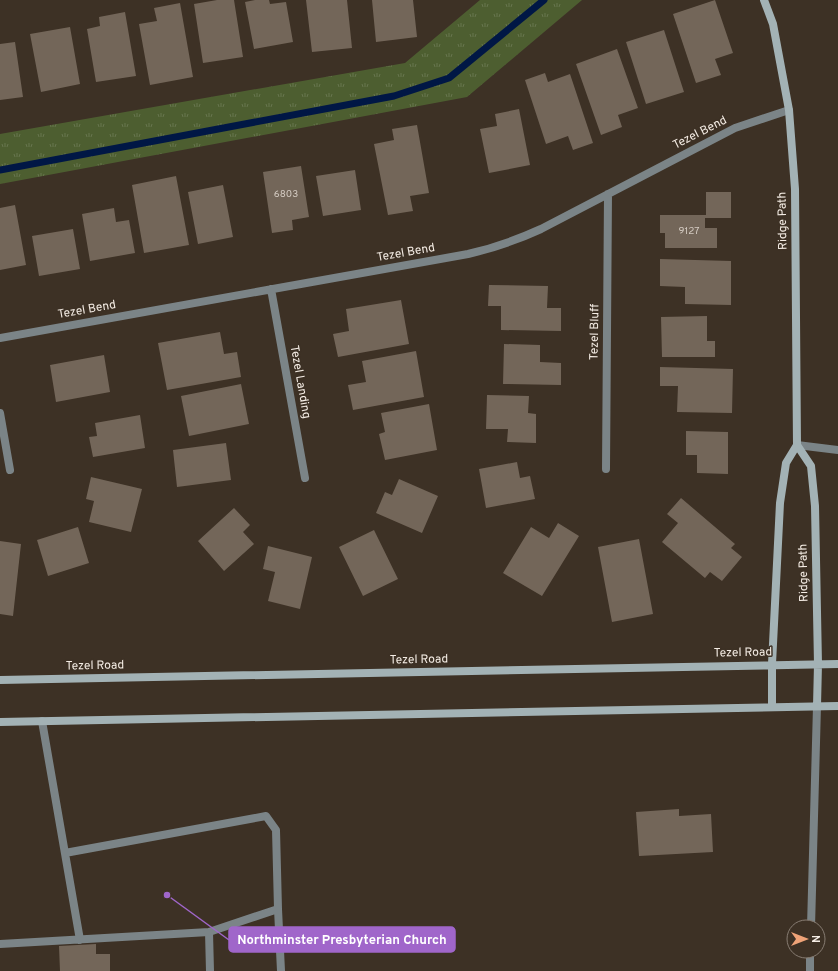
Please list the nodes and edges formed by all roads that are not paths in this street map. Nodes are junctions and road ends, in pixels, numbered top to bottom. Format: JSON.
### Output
{"nodes":[{"id":1,"x":764,"y":0,"type":"edge"},
{"id":2,"x":789,"y":110,"type":"junction"},
{"id":3,"x":608,"y":194,"type":"junction"},
{"id":4,"x":271,"y":289,"type":"junction"},
{"id":5,"x":0,"y":338,"type":"edge"},
{"id":6,"x":0,"y":413,"type":"edge"},
{"id":7,"x":797,"y":445,"type":"junction"},
{"id":8,"x":838,"y":450,"type":"edge"},
{"id":9,"x":606,"y":469,"type":"dead end"},
{"id":10,"x":10,"y":470,"type":"dead end"},
{"id":11,"x":305,"y":478,"type":"dead end"},
{"id":12,"x":772,"y":664,"type":"junction"},
{"id":13,"x":818,"y":664,"type":"junction"},
{"id":14,"x":838,"y":664,"type":"edge"},
{"id":15,"x":0,"y":680,"type":"edge"},
{"id":16,"x":772,"y":706,"type":"junction"},
{"id":17,"x":817,"y":706,"type":"junction"},
{"id":18,"x":838,"y":706,"type":"edge"},
{"id":19,"x":42,"y":721,"type":"junction"},
{"id":20,"x":0,"y":722,"type":"edge"},
{"id":21,"x":65,"y":852,"type":"junction"},
{"id":22,"x":278,"y":909,"type":"junction"},
{"id":23,"x":811,"y":919,"type":"edge"},
{"id":24,"x":209,"y":932,"type":"junction"},
{"id":25,"x":80,"y":940,"type":"junction"},
{"id":26,"x":0,"y":944,"type":"edge"},
{"id":27,"x":810,"y":959,"type":"edge"},
{"id":28,"x":210,"y":971,"type":"edge"},
{"id":29,"x":281,"y":971,"type":"edge"},
{"id":30,"x":810,"y":971,"type":"edge"}],
"edges":[{"from":1,"to":2,"type":"main road","name":"Ridge Path"},
{"from":2,"to":3,"type":"street","name":"Tezel Bend"},
{"from":2,"to":7,"type":"main road","name":"Ridge Path"},
{"from":3,"to":4,"type":"street","name":"Tezel Bend"},
{"from":3,"to":9,"type":"street","name":"Tezel Bluff"},
{"from":4,"to":5,"type":"street","name":"Tezel Bend"},
{"from":4,"to":11,"type":"street","name":"Tezel Landing"},
{"from":6,"to":10,"type":"street"},
{"from":7,"to":8,"type":"street"},
{"from":7,"to":12,"type":"main road"},
{"from":7,"to":13,"type":"main road","name":"Ridge Path"},
{"from":12,"to":13,"type":"main road","name":"Tezel Road"},
{"from":12,"to":15,"type":"main road","name":"Tezel Road"},
{"from":12,"to":16,"type":"main road"},
{"from":13,"to":14,"type":"main road","name":"Tezel Road"},
{"from":13,"to":17,"type":"main road","name":"Ridge Path"},
{"from":16,"to":17,"type":"main road"},
{"from":16,"to":19,"type":"main road"},
{"from":17,"to":18,"type":"main road"},
{"from":17,"to":23,"type":"street"},
{"from":19,"to":20,"type":"main road"},
{"from":19,"to":21,"type":"street"},
{"from":21,"to":22,"type":"street"},
{"from":21,"to":25,"type":"street"},
{"from":22,"to":24,"type":"street"},
{"from":22,"to":29,"type":"street"},
{"from":24,"to":25,"type":"street"},
{"from":24,"to":28,"type":"street"},
{"from":25,"to":26,"type":"street"},
{"from":27,"to":30,"type":"street"}]}
